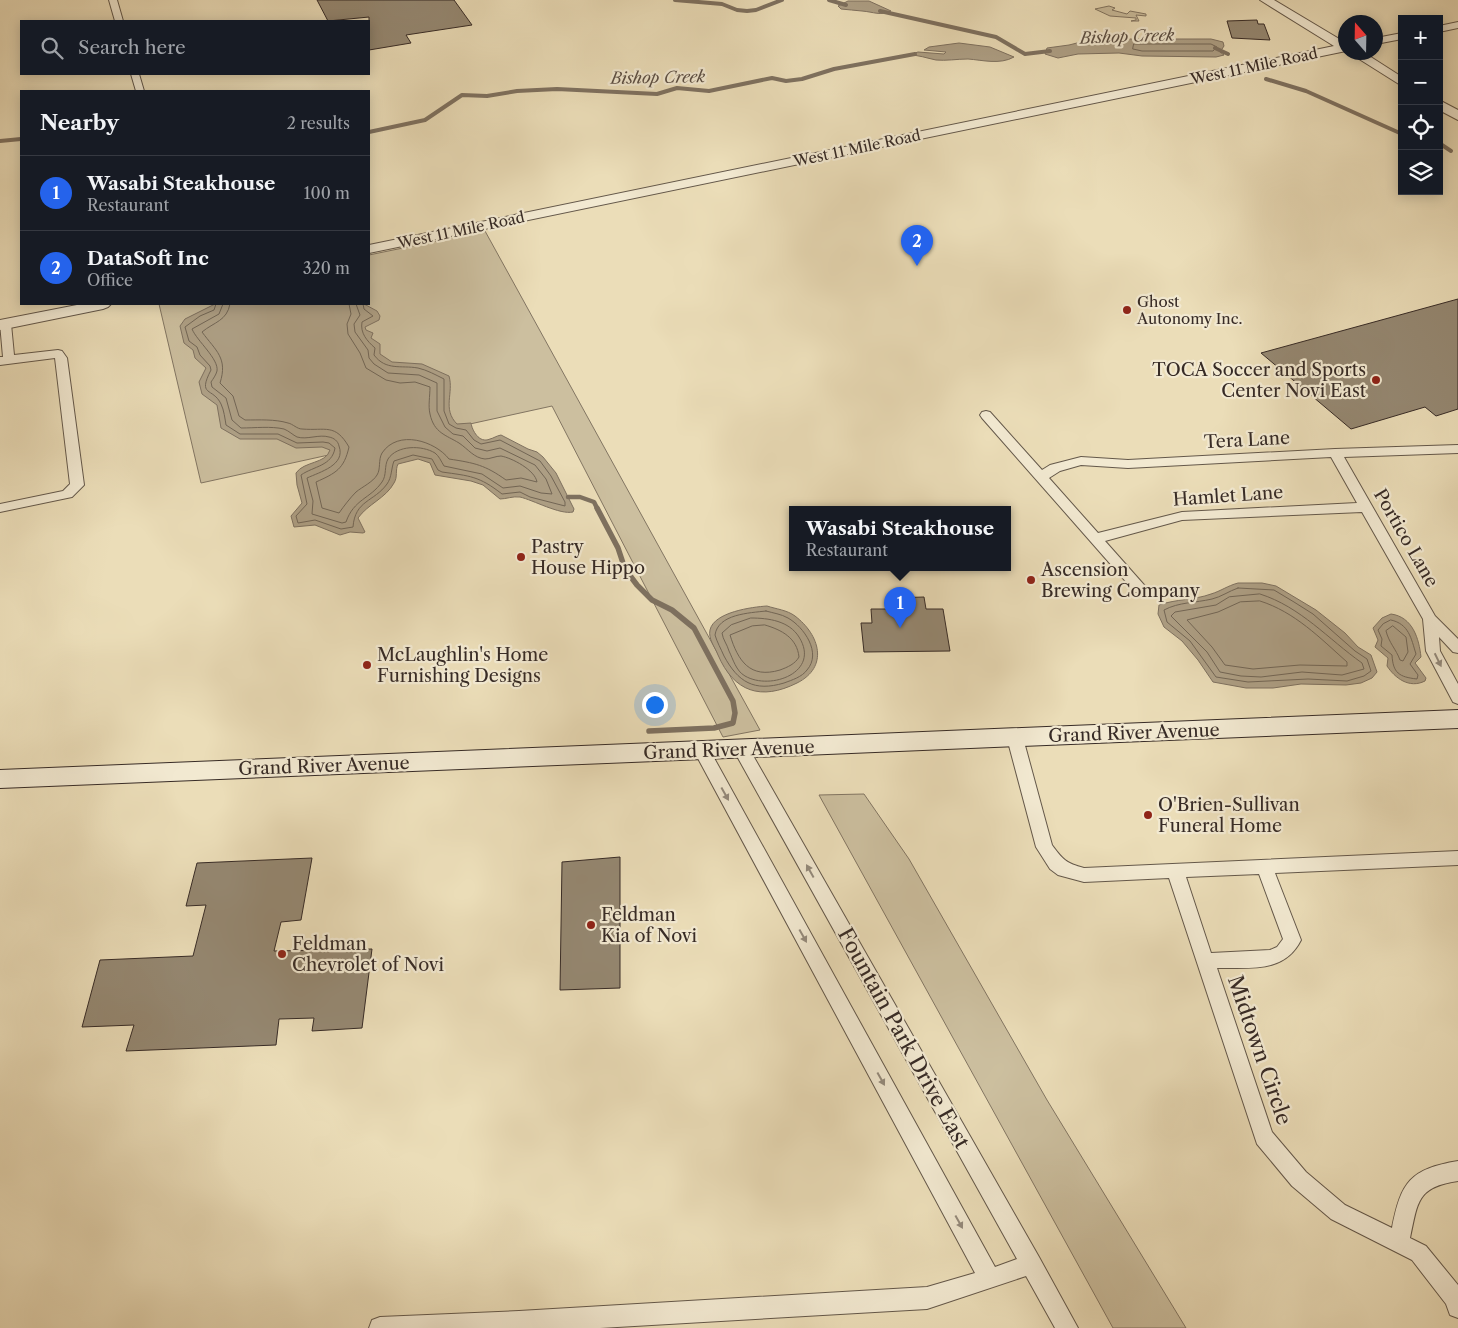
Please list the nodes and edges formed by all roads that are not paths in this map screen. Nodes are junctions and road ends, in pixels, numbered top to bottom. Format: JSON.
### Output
{"nodes":[{"id":1,"x":113,"y":0,"type":"edge"},
{"id":2,"x":1266,"y":0,"type":"edge"},
{"id":3,"x":119,"y":20,"type":"edge"},
{"id":4,"x":1458,"y":25,"type":"edge"},
{"id":5,"x":1443,"y":28,"type":"edge"},
{"id":6,"x":1398,"y":37,"type":"edge"},
{"id":7,"x":1383,"y":40,"type":"edge"},
{"id":8,"x":1338,"y":43,"type":"edge"},
{"id":9,"x":1338,"y":50,"type":"edge"},
{"id":10,"x":1366,"y":60,"type":"edge"},
{"id":11,"x":135,"y":75,"type":"edge"},
{"id":12,"x":1398,"y":80,"type":"edge"},
{"id":13,"x":140,"y":90,"type":"edge"},
{"id":14,"x":1441,"y":105,"type":"edge"},
{"id":15,"x":1458,"y":116,"type":"edge"},
{"id":16,"x":370,"y":249,"type":"edge"},
{"id":17,"x":98,"y":305,"type":"edge"},
{"id":18,"x":2,"y":324,"type":"edge"},
{"id":19,"x":4,"y":360,"type":"edge"},
{"id":20,"x":986,"y":415,"type":"dead end"},
{"id":21,"x":1458,"y":449,"type":"edge"},
{"id":22,"x":1335,"y":453,"type":"junction"},
{"id":23,"x":1041,"y":477,"type":"junction"},
{"id":24,"x":1366,"y":507,"type":"junction"},
{"id":25,"x":0,"y":508,"type":"edge"},
{"id":26,"x":1094,"y":539,"type":"junction"},
{"id":27,"x":1140,"y":589,"type":"dead end"},
{"id":28,"x":1430,"y":618,"type":"junction"},
{"id":29,"x":1458,"y":648,"type":"edge"},
{"id":30,"x":1458,"y":698,"type":"edge"},
{"id":31,"x":1458,"y":719,"type":"edge"},
{"id":32,"x":1014,"y":738,"type":"junction"},
{"id":33,"x":741,"y":749,"type":"junction"},
{"id":34,"x":702,"y":751,"type":"junction"},
{"id":35,"x":0,"y":779,"type":"edge"},
{"id":36,"x":1458,"y":858,"type":"edge"},
{"id":37,"x":1264,"y":866,"type":"junction"},
{"id":38,"x":1175,"y":871,"type":"junction"},
{"id":39,"x":1205,"y":961,"type":"junction"},
{"id":40,"x":1458,"y":1171,"type":"edge"},
{"id":41,"x":1400,"y":1243,"type":"junction"},
{"id":42,"x":1032,"y":1264,"type":"junction"},
{"id":43,"x":990,"y":1279,"type":"junction"},
{"id":44,"x":1458,"y":1307,"type":"edge"},
{"id":45,"x":380,"y":1328,"type":"edge"},
{"id":46,"x":1067,"y":1328,"type":"edge"}],
"edges":[{"from":1,"to":3,"type":"street"},
{"from":2,"to":8,"type":"street"},
{"from":4,"to":5,"type":"street"},
{"from":6,"to":7,"type":"street"},
{"from":9,"to":16,"type":"street","name":"West 11 Mile Road"},
{"from":10,"to":12,"type":"street"},
{"from":11,"to":13,"type":"street"},
{"from":14,"to":15,"type":"street"},
{"from":17,"to":18,"type":"street"},
{"from":18,"to":19,"type":"street"},
{"from":19,"to":25,"type":"street"},
{"from":20,"to":23,"type":"street"},
{"from":21,"to":22,"type":"street","name":"Tera Lane"},
{"from":22,"to":23,"type":"street","name":"Tera Lane"},
{"from":22,"to":24,"type":"street","name":"Portico Lane"},
{"from":23,"to":26,"type":"street"},
{"from":24,"to":26,"type":"street","name":"Hamlet Lane"},
{"from":24,"to":28,"type":"street","name":"Portico Lane"},
{"from":26,"to":27,"type":"street"},
{"from":28,"to":29,"type":"street"},
{"from":28,"to":30,"type":"street","name":"Portico Lane","one_way":true},
{"from":31,"to":32,"type":"main road","name":"Grand River Avenue"},
{"from":32,"to":33,"type":"main road","name":"Grand River Avenue"},
{"from":32,"to":38,"type":"street"},
{"from":33,"to":34,"type":"main road","name":"Grand River Avenue"},
{"from":42,"to":33,"type":"street","name":"Fountain Park Drive East","one_way":true},
{"from":34,"to":35,"type":"main road","name":"Grand River Avenue"},
{"from":34,"to":43,"type":"street","one_way":true},
{"from":36,"to":37,"type":"street"},
{"from":37,"to":38,"type":"street"},
{"from":37,"to":39,"type":"street"},
{"from":38,"to":39,"type":"street","name":"Midtown Circle"},
{"from":39,"to":41,"type":"street","name":"Midtown Circle"},
{"from":40,"to":41,"type":"street"},
{"from":41,"to":44,"type":"street","name":"Midtown Circle"},
{"from":42,"to":43,"type":"street"},
{"from":42,"to":46,"type":"street","name":"Fountain Park Drive East"},
{"from":43,"to":45,"type":"street"}]}
